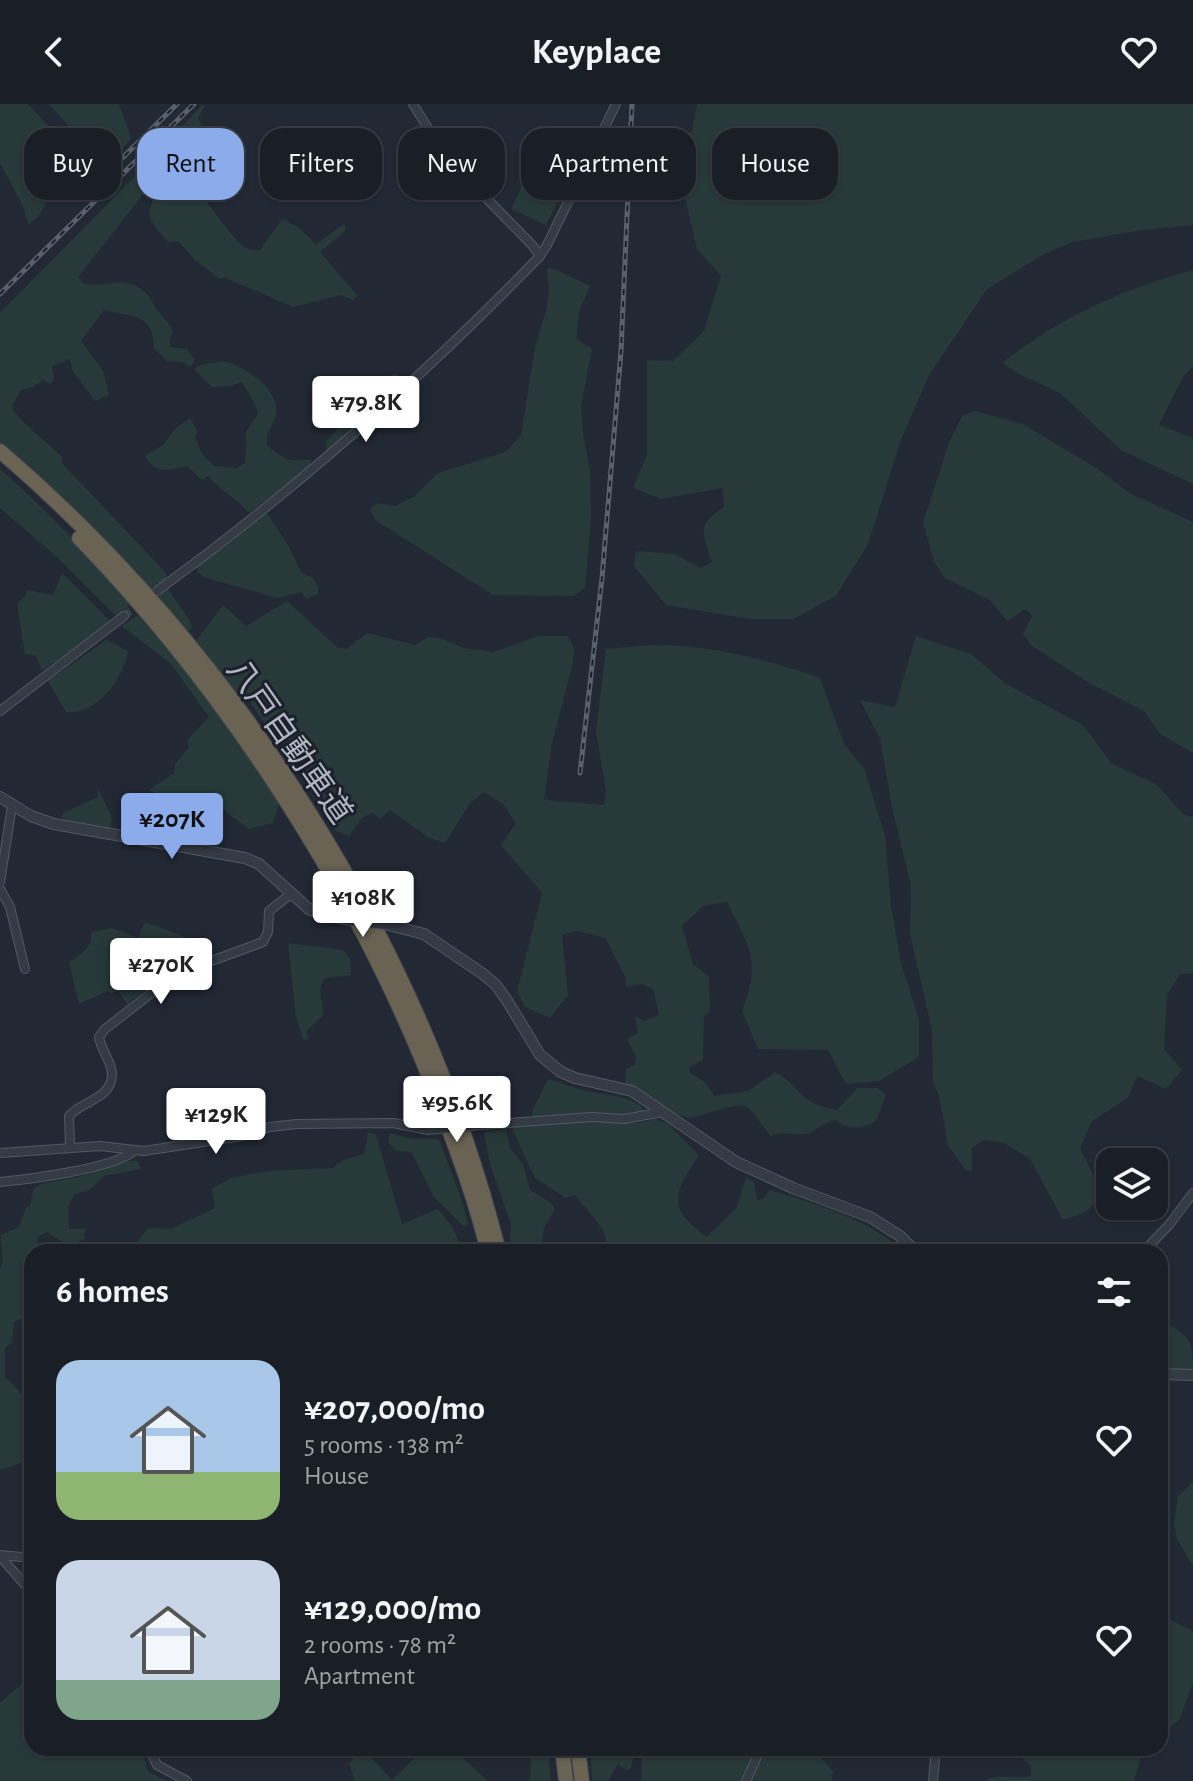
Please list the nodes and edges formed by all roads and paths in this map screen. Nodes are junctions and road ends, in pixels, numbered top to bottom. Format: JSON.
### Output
{"nodes":[{"id":1,"x":413,"y":104,"type":"edge"},
{"id":2,"x":616,"y":104,"type":"edge"},
{"id":3,"x":540,"y":256,"type":"junction"},
{"id":4,"x":0,"y":451,"type":"edge"},
{"id":5,"x":0,"y":462,"type":"edge"},
{"id":6,"x":157,"y":591,"type":"dead end"},
{"id":7,"x":124,"y":616,"type":"tunnel mouth"},
{"id":8,"x":0,"y":711,"type":"edge"},
{"id":9,"x":0,"y":797,"type":"edge"},
{"id":10,"x":12,"y":806,"type":"junction"},
{"id":11,"x":0,"y":882,"type":"edge"},
{"id":12,"x":0,"y":889,"type":"edge"},
{"id":13,"x":291,"y":894,"type":"junction"},
{"id":14,"x":25,"y":969,"type":"dead end"},
{"id":15,"x":663,"y":1112,"type":"junction"},
{"id":16,"x":70,"y":1147,"type":"junction"},
{"id":17,"x":133,"y":1152,"type":"junction"},
{"id":18,"x":0,"y":1153,"type":"edge"},
{"id":19,"x":0,"y":1182,"type":"edge"},
{"id":20,"x":1193,"y":1193,"type":"edge"},
{"id":21,"x":486,"y":1244,"type":"edge"},
{"id":22,"x":497,"y":1244,"type":"edge"},
{"id":23,"x":907,"y":1244,"type":"edge"},
{"id":24,"x":1151,"y":1244,"type":"edge"},
{"id":25,"x":1168,"y":1374,"type":"edge"},
{"id":26,"x":1193,"y":1375,"type":"edge"},
{"id":27,"x":0,"y":1555,"type":"edge"},
{"id":28,"x":24,"y":1557,"type":"edge"},
{"id":29,"x":24,"y":1584,"type":"edge"},
{"id":30,"x":153,"y":1756,"type":"edge"},
{"id":31,"x":563,"y":1756,"type":"edge"},
{"id":32,"x":579,"y":1756,"type":"edge"},
{"id":33,"x":757,"y":1756,"type":"edge"},
{"id":34,"x":935,"y":1756,"type":"edge"},
{"id":35,"x":187,"y":1781,"type":"edge"},
{"id":36,"x":566,"y":1781,"type":"edge"},
{"id":37,"x":582,"y":1781,"type":"edge"},
{"id":38,"x":746,"y":1781,"type":"edge"},
{"id":39,"x":933,"y":1781,"type":"edge"}],
"edges":[{"from":1,"to":3,"type":"street"},
{"from":2,"to":3,"type":"street"},
{"from":3,"to":6,"type":"street"},
{"from":4,"to":22,"type":"highway","name":"八戸自動車道"},
{"from":5,"to":21,"type":"highway","name":"八戸自動車道"},
{"from":7,"to":8,"type":"street"},
{"from":9,"to":10,"type":"street"},
{"from":10,"to":11,"type":"street"},
{"from":10,"to":13,"type":"street"},
{"from":12,"to":14,"type":"street"},
{"from":13,"to":15,"type":"street","bridge":true},
{"from":13,"to":16,"type":"street"},
{"from":15,"to":17,"type":"street","bridge":true},
{"from":15,"to":23,"type":"street"},
{"from":16,"to":17,"type":"street"},
{"from":16,"to":18,"type":"street"},
{"from":17,"to":19,"type":"street"},
{"from":20,"to":24,"type":"street"},
{"from":25,"to":26,"type":"street"},
{"from":27,"to":28,"type":"street"},
{"from":27,"to":29,"type":"street"},
{"from":30,"to":35,"type":"street"},
{"from":31,"to":36,"type":"highway"},
{"from":32,"to":37,"type":"highway"},
{"from":33,"to":38,"type":"street"},
{"from":34,"to":39,"type":"street"}]}
